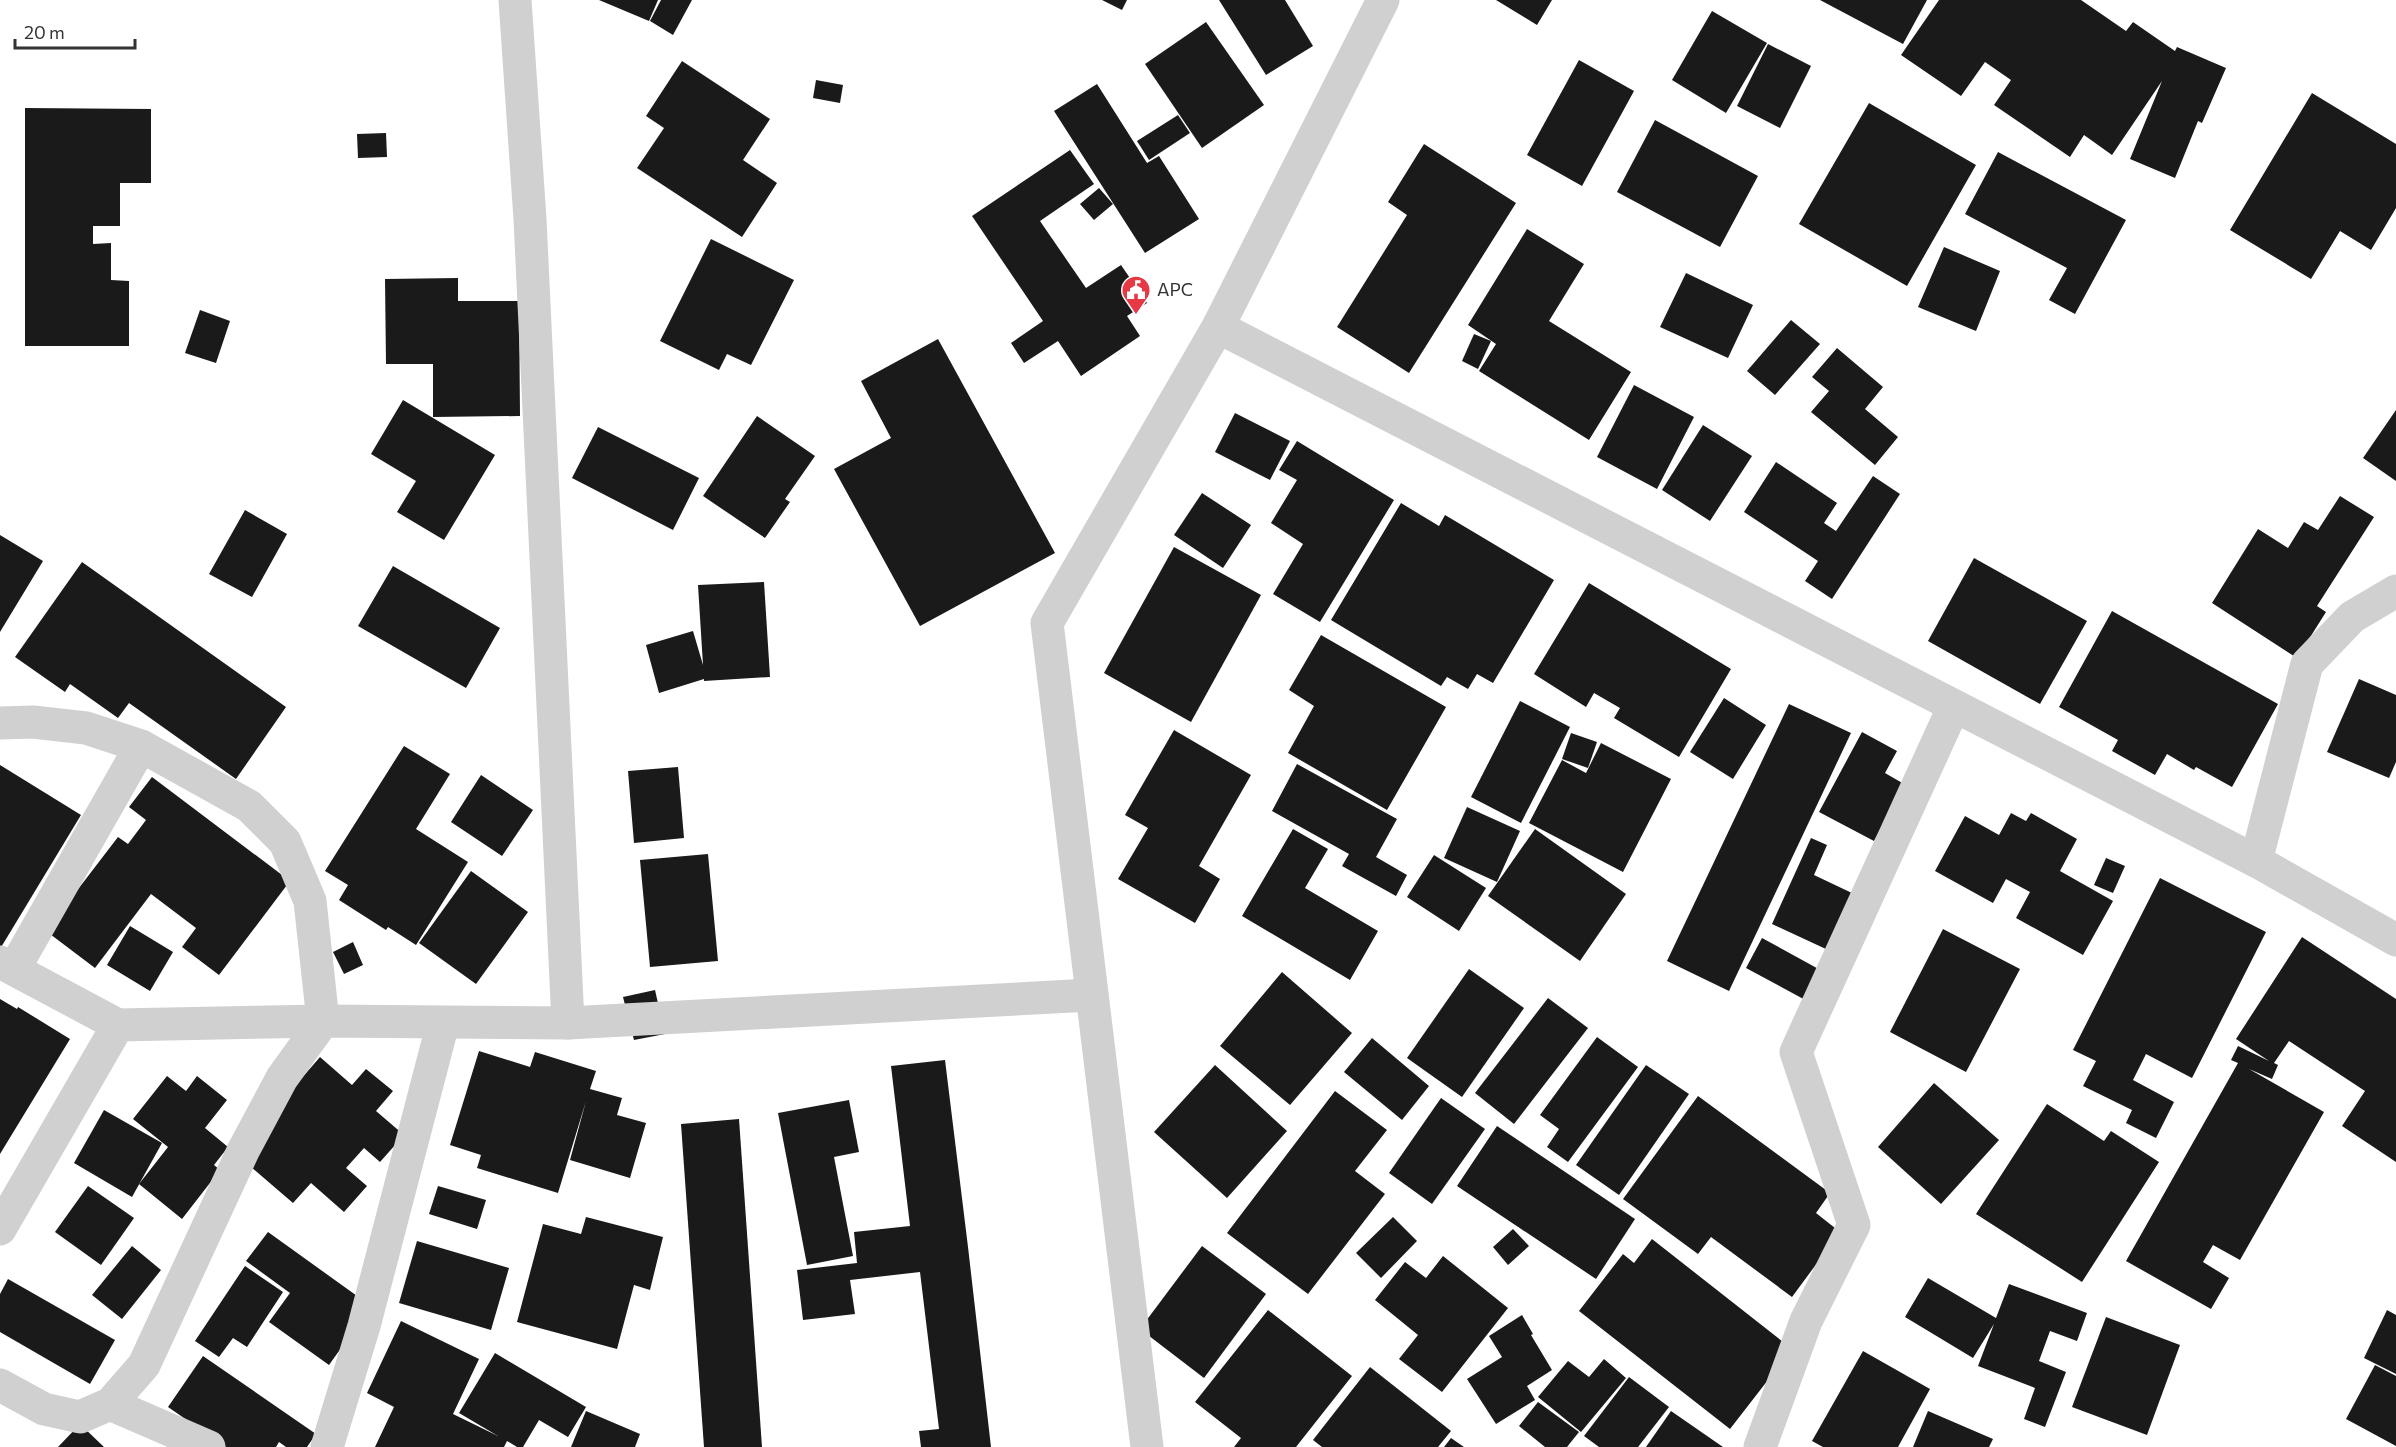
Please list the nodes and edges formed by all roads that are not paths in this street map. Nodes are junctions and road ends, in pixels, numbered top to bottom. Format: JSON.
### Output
{"nodes":[{"id":1,"x":515,"y":0,"type":"edge"},
{"id":2,"x":1383,"y":0,"type":"edge"},
{"id":3,"x":1218,"y":327,"type":"junction"},
{"id":4,"x":2396,"y":591,"type":"edge"},
{"id":5,"x":1954,"y":706,"type":"junction"},
{"id":6,"x":0,"y":723,"type":"edge"},
{"id":7,"x":141,"y":746,"type":"junction"},
{"id":8,"x":2256,"y":861,"type":"junction"},
{"id":9,"x":2396,"y":940,"type":"edge"},
{"id":10,"x":7,"y":966,"type":"edge"},
{"id":11,"x":1091,"y":995,"type":"junction"},
{"id":12,"x":323,"y":1021,"type":"junction"},
{"id":13,"x":443,"y":1023,"type":"junction"},
{"id":14,"x":568,"y":1023,"type":"junction"},
{"id":15,"x":118,"y":1025,"type":"junction"},
{"id":16,"x":0,"y":1229,"type":"edge"},
{"id":17,"x":0,"y":1385,"type":"edge"},
{"id":18,"x":110,"y":1404,"type":"junction"},
{"id":19,"x":209,"y":1447,"type":"edge"},
{"id":20,"x":327,"y":1447,"type":"edge"},
{"id":21,"x":1147,"y":1447,"type":"edge"},
{"id":22,"x":1760,"y":1447,"type":"edge"}],
"edges":[{"from":1,"to":14,"type":"street"},
{"from":2,"to":3,"type":"street"},
{"from":3,"to":5,"type":"street"},
{"from":3,"to":11,"type":"street"},
{"from":4,"to":8,"type":"street"},
{"from":5,"to":8,"type":"street"},
{"from":5,"to":22,"type":"street"},
{"from":6,"to":7,"type":"street"},
{"from":7,"to":10,"type":"street"},
{"from":7,"to":12,"type":"street"},
{"from":8,"to":9,"type":"street"},
{"from":10,"to":15,"type":"street"},
{"from":11,"to":14,"type":"street"},
{"from":11,"to":21,"type":"street"},
{"from":12,"to":13,"type":"street"},
{"from":12,"to":15,"type":"street"},
{"from":12,"to":18,"type":"street"},
{"from":13,"to":14,"type":"street"},
{"from":13,"to":20,"type":"street"},
{"from":15,"to":16,"type":"street"},
{"from":17,"to":18,"type":"street"},
{"from":18,"to":19,"type":"street"}]}
